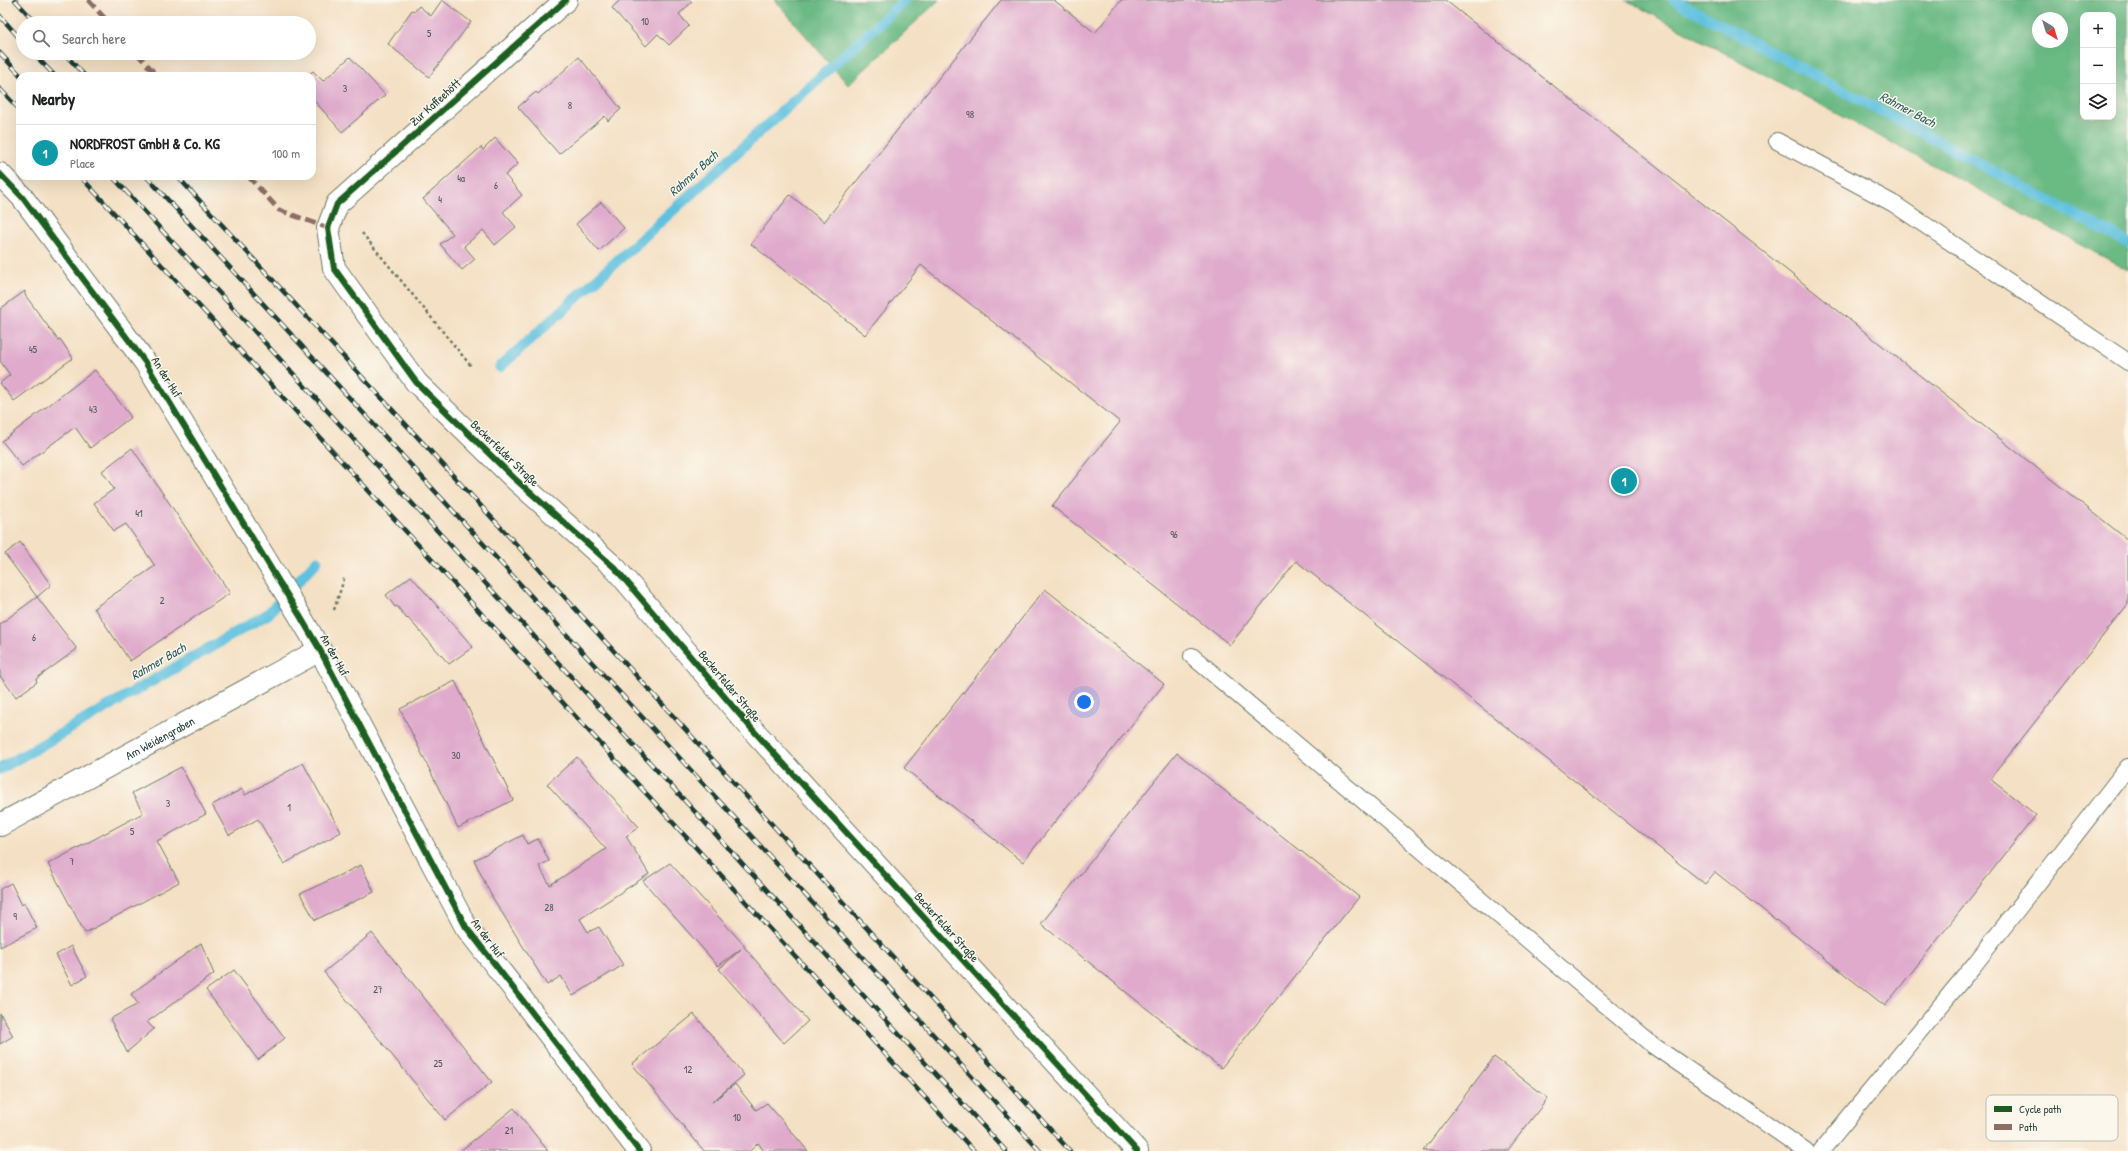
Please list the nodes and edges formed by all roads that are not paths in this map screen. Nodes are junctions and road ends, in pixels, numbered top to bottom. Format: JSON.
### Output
{"nodes":[{"id":1,"x":566,"y":0,"type":"edge"},
{"id":2,"x":1777,"y":141,"type":"dead end"},
{"id":3,"x":0,"y":174,"type":"edge"},
{"id":4,"x":328,"y":228,"type":"joint"},
{"id":5,"x":2128,"y":362,"type":"edge"},
{"id":6,"x":320,"y":650,"type":"junction"},
{"id":7,"x":1192,"y":656,"type":"dead end"},
{"id":8,"x":2128,"y":767,"type":"edge"},
{"id":9,"x":0,"y":825,"type":"edge"},
{"id":10,"x":639,"y":1151,"type":"edge"},
{"id":11,"x":1137,"y":1151,"type":"edge"},
{"id":12,"x":1806,"y":1151,"type":"edge"},
{"id":13,"x":1821,"y":1151,"type":"edge"}],
"edges":[{"from":1,"to":4,"type":"street","name":"Zur Kaffeehött"},
{"from":2,"to":5,"type":"lane"},
{"from":3,"to":6,"type":"street","name":"An der Huf"},
{"from":4,"to":11,"type":"street","name":"Beckerfelder Straße"},
{"from":6,"to":9,"type":"street","name":"Am Weidengraben"},
{"from":6,"to":10,"type":"street","name":"An der Huf"},
{"from":7,"to":12,"type":"lane"},
{"from":8,"to":13,"type":"lane"}]}
